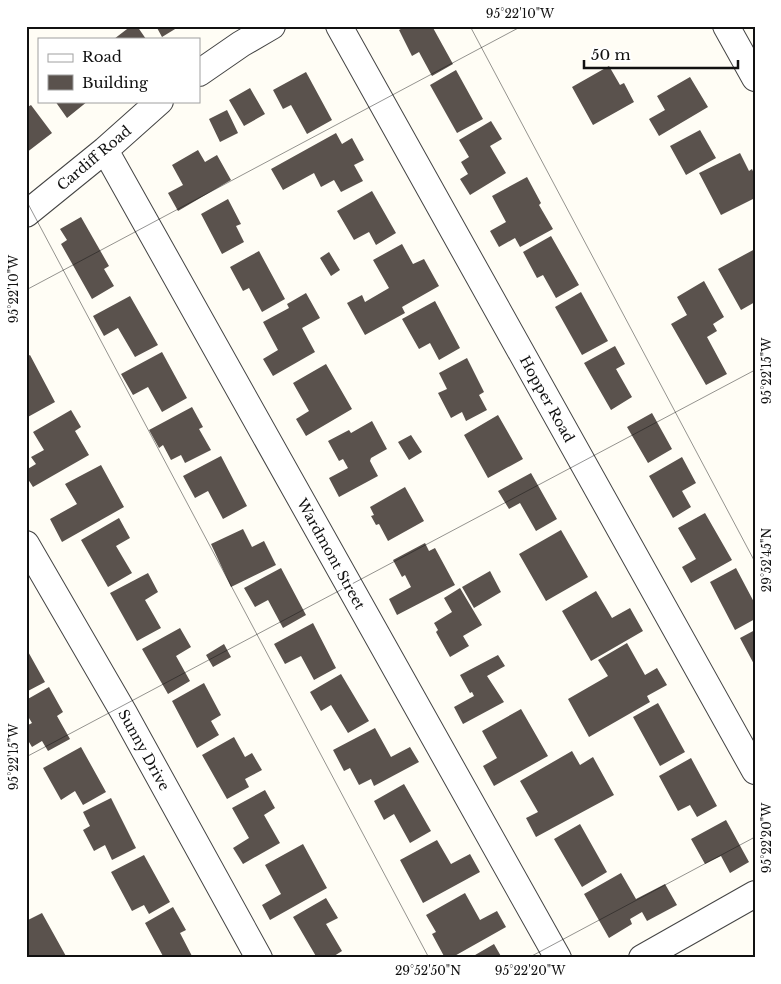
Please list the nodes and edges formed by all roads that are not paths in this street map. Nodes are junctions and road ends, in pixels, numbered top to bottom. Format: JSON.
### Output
{"nodes":[{"id":1,"x":272,"y":26,"type":"edge"},
{"id":2,"x":339,"y":26,"type":"edge"},
{"id":3,"x":726,"y":26,"type":"edge"},
{"id":4,"x":200,"y":72,"type":"edge"},
{"id":5,"x":755,"y":78,"type":"edge"},
{"id":6,"x":159,"y":102,"type":"edge"},
{"id":7,"x":105,"y":150,"type":"junction"},
{"id":8,"x":26,"y":214,"type":"edge"},
{"id":9,"x":26,"y":544,"type":"edge"},
{"id":10,"x":755,"y":771,"type":"edge"},
{"id":11,"x":755,"y":894,"type":"edge"},
{"id":12,"x":259,"y":958,"type":"edge"},
{"id":13,"x":558,"y":958,"type":"edge"},
{"id":14,"x":642,"y":958,"type":"edge"}],
"edges":[{"from":1,"to":4,"type":"street"},
{"from":2,"to":10,"type":"street","name":"Hopper Road"},
{"from":3,"to":5,"type":"street"},
{"from":6,"to":7,"type":"street","name":"Cardiff Road"},
{"from":7,"to":8,"type":"street","name":"Cardiff Road"},
{"from":7,"to":13,"type":"street","name":"Wardmont Street"},
{"from":9,"to":12,"type":"street","name":"Sunny Drive"},
{"from":11,"to":14,"type":"street"}]}
